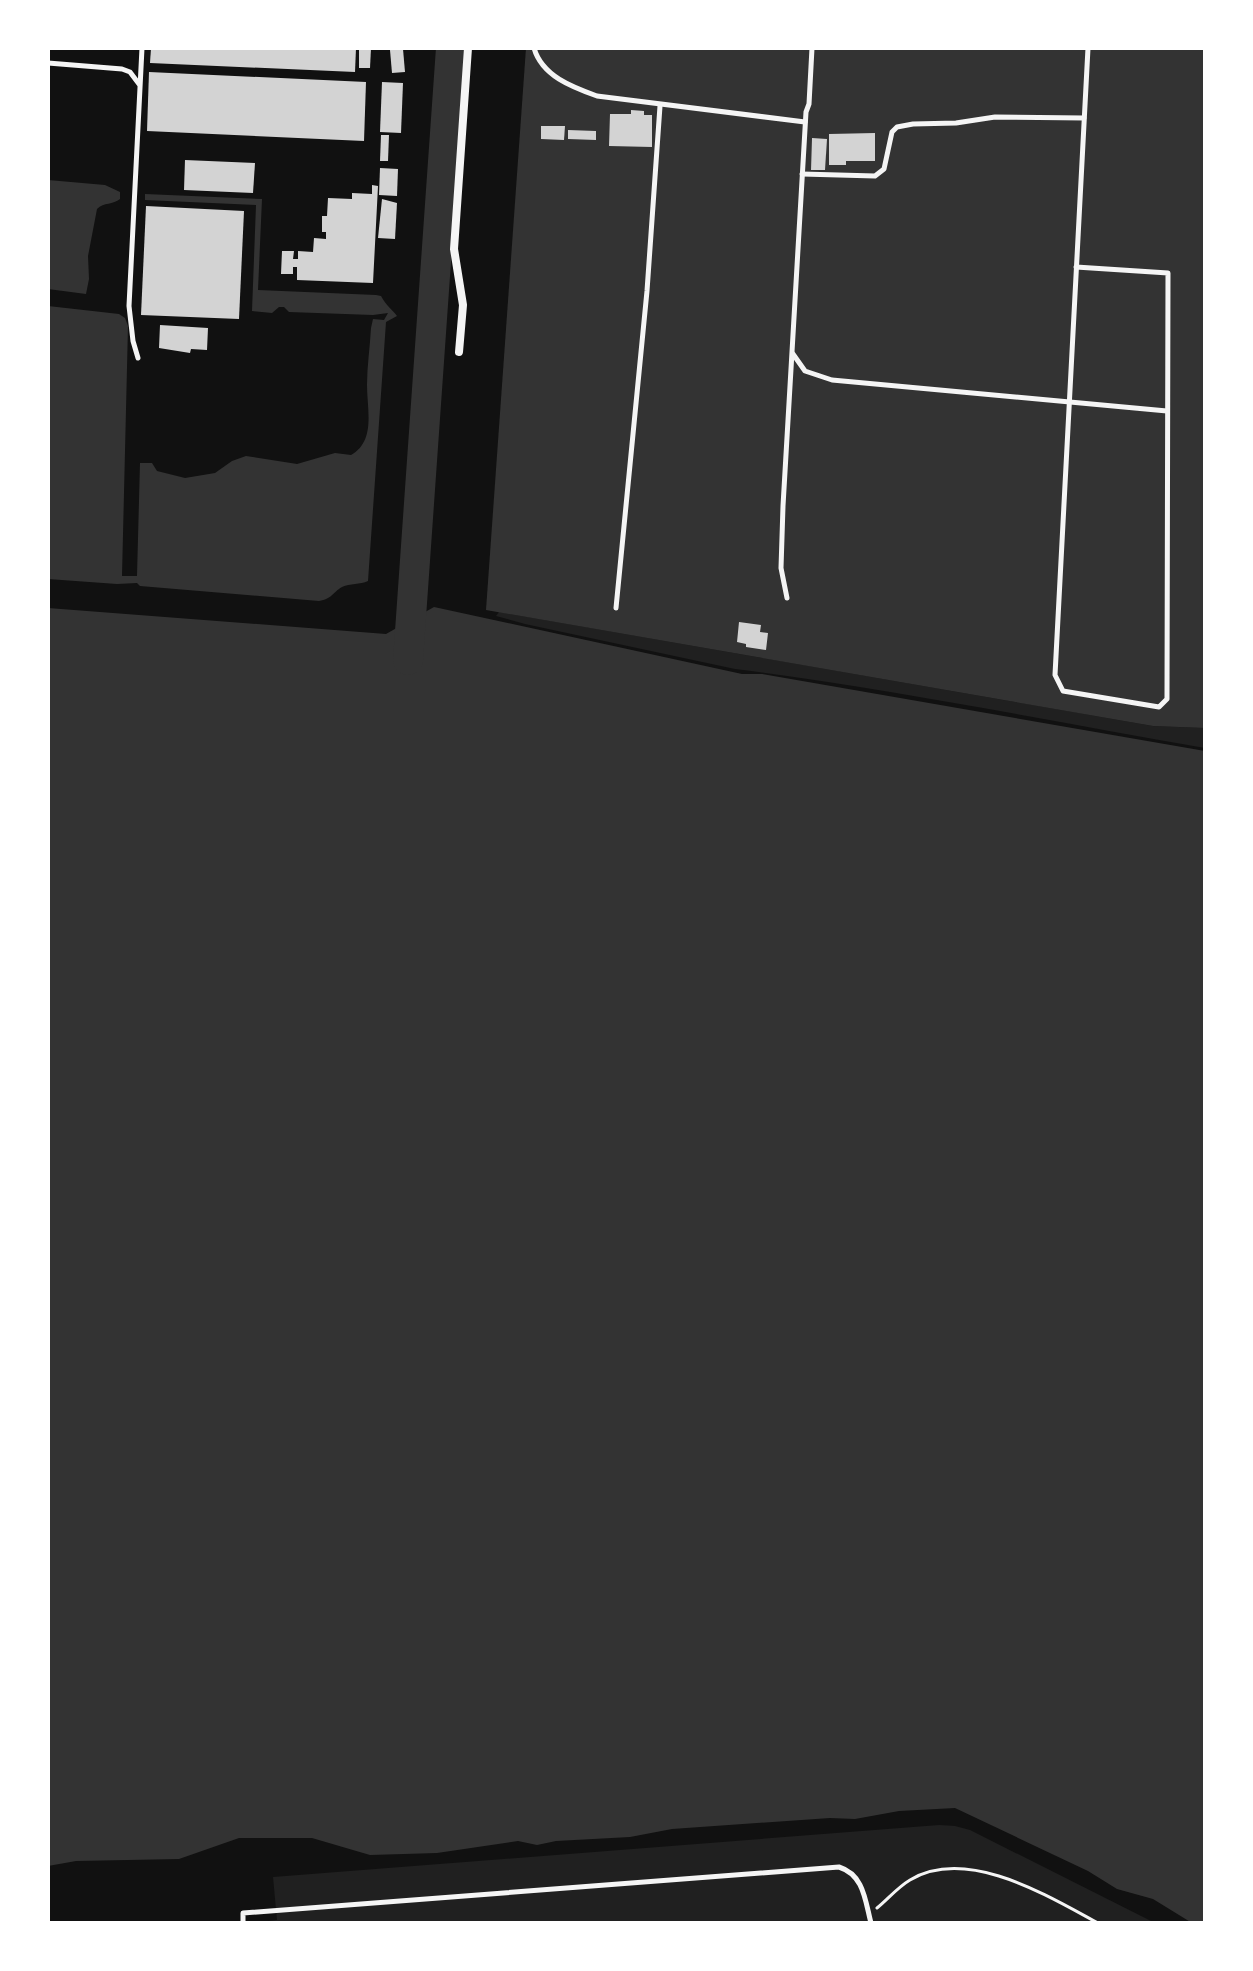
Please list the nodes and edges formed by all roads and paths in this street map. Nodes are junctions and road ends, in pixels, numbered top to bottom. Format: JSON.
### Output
{"nodes":[{"id":1,"x":142,"y":48,"type":"edge"},
{"id":2,"x":468,"y":48,"type":"edge"},
{"id":3,"x":534,"y":48,"type":"edge"},
{"id":4,"x":812,"y":48,"type":"edge"},
{"id":5,"x":1088,"y":48,"type":"edge"},
{"id":6,"x":48,"y":63,"type":"edge"},
{"id":7,"x":140,"y":85,"type":"junction"},
{"id":8,"x":660,"y":106,"type":"junction"},
{"id":9,"x":1084,"y":118,"type":"junction"},
{"id":10,"x":805,"y":122,"type":"junction"},
{"id":11,"x":802,"y":174,"type":"junction"},
{"id":12,"x":1076,"y":267,"type":"junction"},
{"id":13,"x":459,"y":352,"type":"dead end"},
{"id":14,"x":793,"y":353,"type":"junction"},
{"id":15,"x":138,"y":358,"type":"dead end"},
{"id":16,"x":1069,"y":402,"type":"junction"},
{"id":17,"x":1167,"y":411,"type":"junction"},
{"id":18,"x":787,"y":598,"type":"dead end"},
{"id":19,"x":616,"y":608,"type":"dead end"},
{"id":20,"x":869,"y":1916,"type":"junction"},
{"id":21,"x":243,"y":1923,"type":"edge"},
{"id":22,"x":871,"y":1923,"type":"edge"},
{"id":23,"x":1098,"y":1923,"type":"edge"}],
"edges":[{"from":1,"to":7,"type":"lane"},
{"from":2,"to":13,"type":"street"},
{"from":3,"to":8,"type":"lane"},
{"from":4,"to":10,"type":"lane"},
{"from":5,"to":9,"type":"lane"},
{"from":6,"to":7,"type":"lane"},
{"from":7,"to":15,"type":"lane"},
{"from":8,"to":10,"type":"lane"},
{"from":8,"to":19,"type":"lane"},
{"from":9,"to":11,"type":"lane"},
{"from":9,"to":12,"type":"lane"},
{"from":10,"to":11,"type":"lane"},
{"from":11,"to":14,"type":"lane"},
{"from":12,"to":16,"type":"lane"},
{"from":12,"to":17,"type":"lane"},
{"from":14,"to":16,"type":"lane"},
{"from":14,"to":18,"type":"lane"},
{"from":16,"to":17,"type":"lane"},
{"from":16,"to":17,"type":"lane"},
{"from":20,"to":21,"type":"lane"},
{"from":20,"to":22,"type":"lane"},
{"from":20,"to":23,"type":"path"}]}
